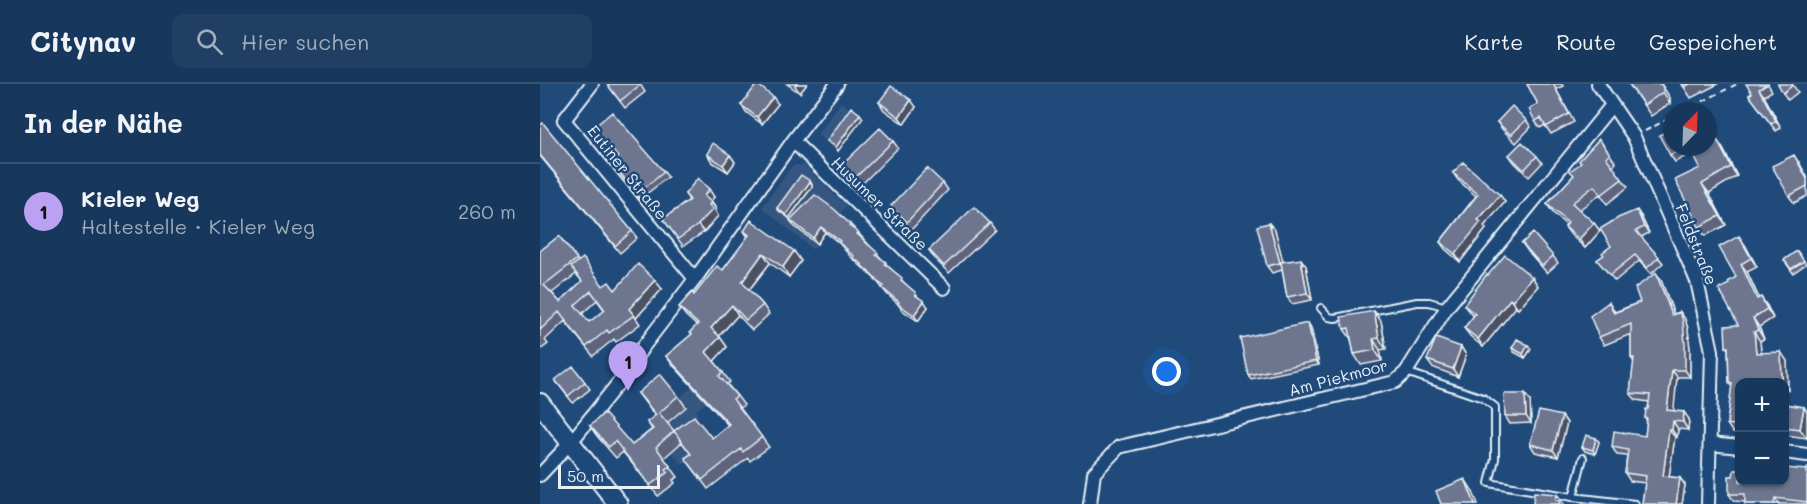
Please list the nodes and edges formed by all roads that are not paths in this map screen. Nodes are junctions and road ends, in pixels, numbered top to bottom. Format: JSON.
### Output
{"nodes":[{"id":1,"x":592,"y":84,"type":"edge"},
{"id":2,"x":837,"y":84,"type":"edge"},
{"id":3,"x":1598,"y":84,"type":"edge"},
{"id":4,"x":1612,"y":105,"type":"junction"},
{"id":5,"x":793,"y":141,"type":"junction"},
{"id":6,"x":695,"y":279,"type":"junction"},
{"id":7,"x":944,"y":288,"type":"dead end"},
{"id":8,"x":1447,"y":307,"type":"junction"},
{"id":9,"x":1321,"y":308,"type":"dead end"},
{"id":10,"x":1406,"y":372,"type":"junction"},
{"id":11,"x":540,"y":403,"type":"edge"},
{"id":12,"x":571,"y":442,"type":"junction"},
{"id":13,"x":1710,"y":444,"type":"junction"},
{"id":14,"x":1735,"y":446,"type":"edge"},
{"id":15,"x":1789,"y":453,"type":"edge"},
{"id":16,"x":1807,"y":455,"type":"edge"},
{"id":17,"x":1583,"y":458,"type":"dead end"},
{"id":18,"x":540,"y":475,"type":"edge"},
{"id":19,"x":1573,"y":497,"type":"junction"},
{"id":20,"x":618,"y":504,"type":"edge"},
{"id":21,"x":1090,"y":504,"type":"edge"},
{"id":22,"x":1635,"y":504,"type":"edge"},
{"id":23,"x":1708,"y":504,"type":"edge"}],
"edges":[{"from":1,"to":6,"type":"street","name":"Eutiner Straße"},
{"from":2,"to":5,"type":"street"},
{"from":3,"to":4,"type":"street","name":"Feldstraße"},
{"from":4,"to":8,"type":"street","name":"Am Piekmoor"},
{"from":4,"to":13,"type":"street","name":"Feldstraße"},
{"from":5,"to":6,"type":"street"},
{"from":5,"to":7,"type":"street","name":"Husumer Straße"},
{"from":6,"to":12,"type":"street"},
{"from":8,"to":9,"type":"lane"},
{"from":8,"to":10,"type":"street","name":"Am Piekmoor"},
{"from":10,"to":19,"type":"lane"},
{"from":10,"to":21,"type":"street","name":"Am Piekmoor"},
{"from":11,"to":12,"type":"main road"},
{"from":12,"to":18,"type":"street"},
{"from":12,"to":20,"type":"main road"},
{"from":13,"to":14,"type":"street"},
{"from":13,"to":23,"type":"street","name":"Feldstraße"},
{"from":15,"to":16,"type":"street"},
{"from":17,"to":19,"type":"lane"},
{"from":19,"to":22,"type":"lane"}]}
